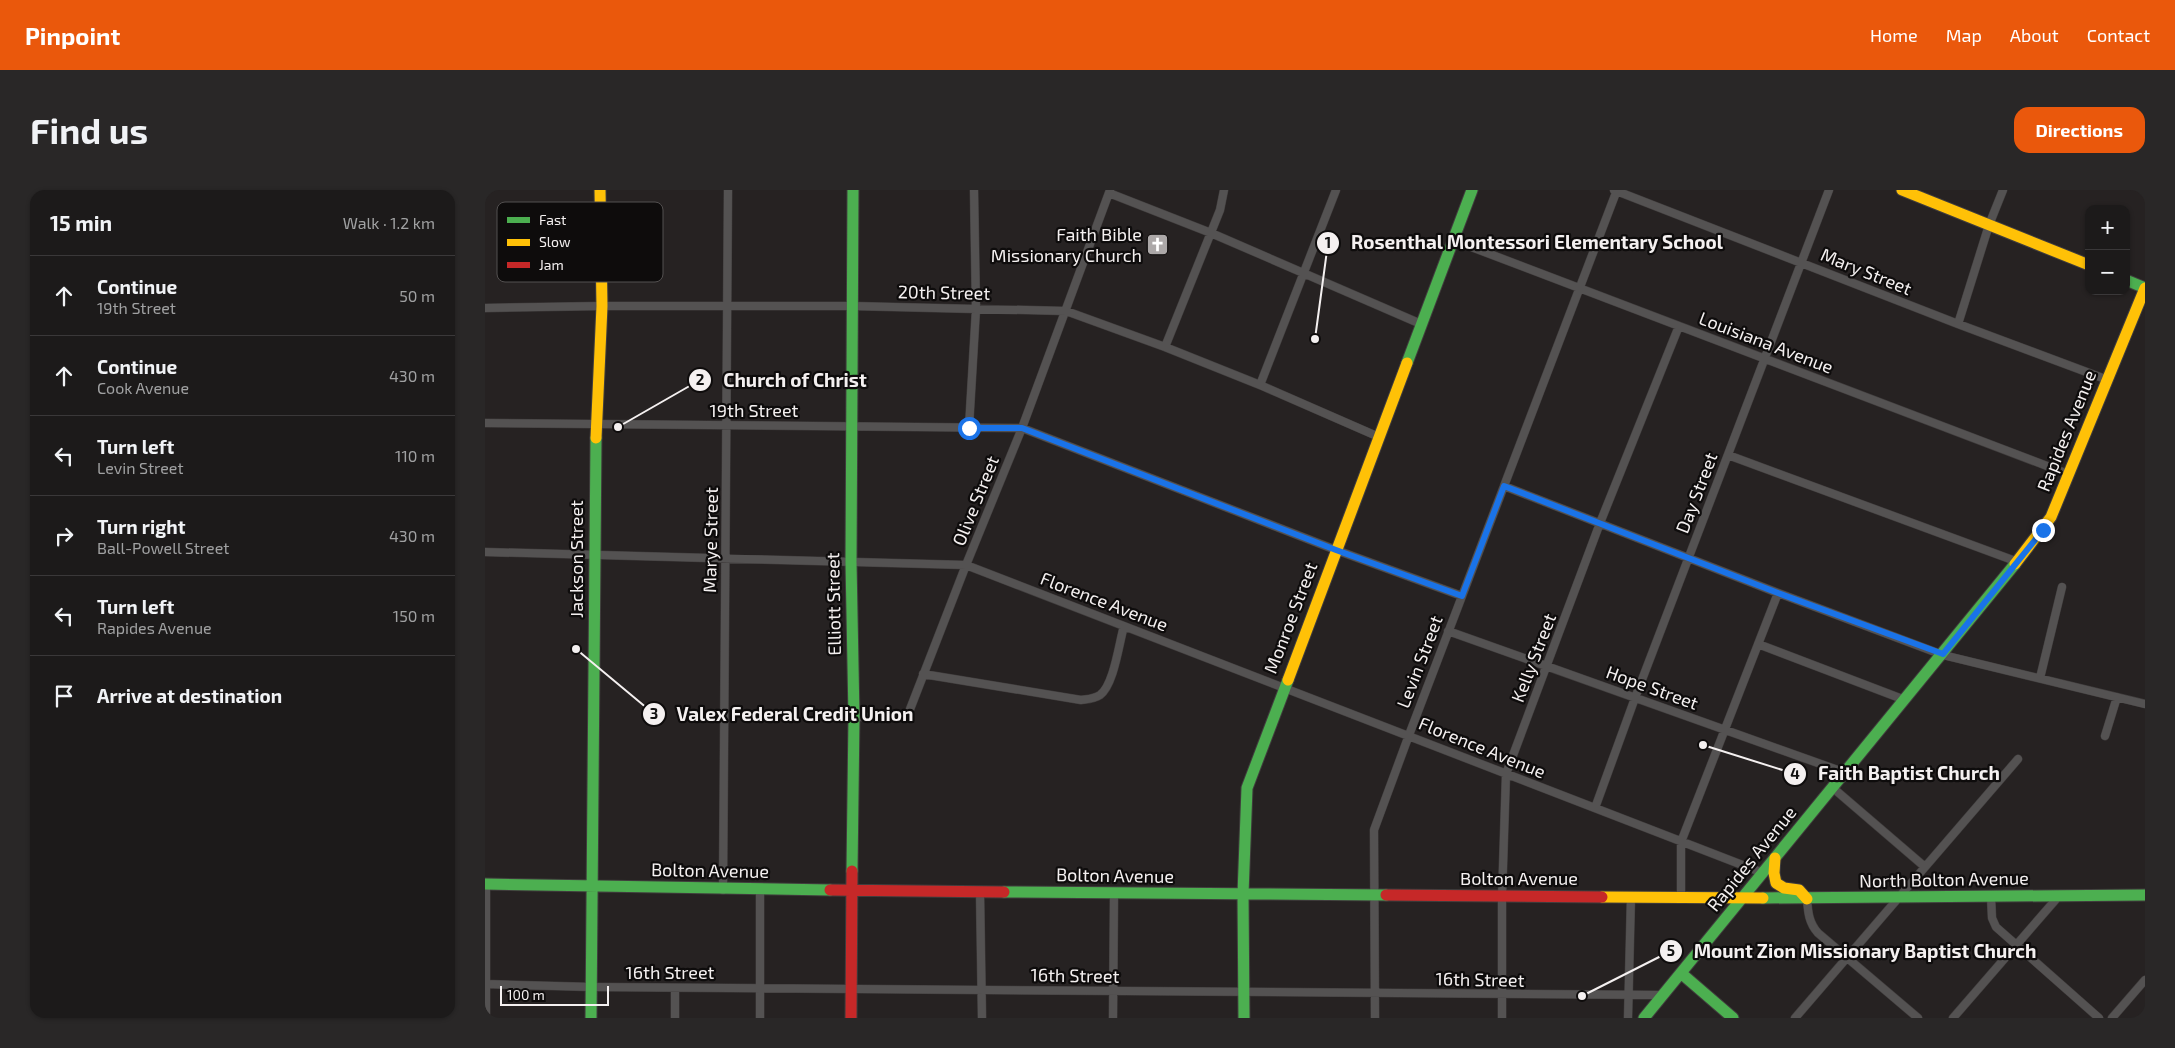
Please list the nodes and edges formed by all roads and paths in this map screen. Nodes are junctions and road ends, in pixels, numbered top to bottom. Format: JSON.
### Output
{"nodes":[{"id":1,"x":728,"y":190,"type":"edge"},
{"id":2,"x":853,"y":190,"type":"edge"},
{"id":3,"x":974,"y":190,"type":"edge"},
{"id":4,"x":1224,"y":190,"type":"edge"},
{"id":5,"x":1336,"y":190,"type":"edge"},
{"id":6,"x":1472,"y":190,"type":"edge"},
{"id":7,"x":1616,"y":190,"type":"edge"},
{"id":8,"x":1829,"y":190,"type":"edge"},
{"id":9,"x":1902,"y":190,"type":"edge"},
{"id":10,"x":2003,"y":190,"type":"edge"},
{"id":11,"x":1109,"y":192,"type":"edge"},
{"id":12,"x":1989,"y":224,"type":"junction"},
{"id":13,"x":1211,"y":233,"type":"junction"},
{"id":14,"x":1453,"y":240,"type":"junction"},
{"id":15,"x":1802,"y":262,"type":"junction"},
{"id":16,"x":2085,"y":263,"type":"edge"},
{"id":17,"x":1305,"y":275,"type":"junction"},
{"id":18,"x":602,"y":282,"type":"edge"},
{"id":19,"x":2130,"y":282,"type":"edge"},
{"id":20,"x":1580,"y":288,"type":"junction"},
{"id":21,"x":2145,"y":288,"type":"edge"},
{"id":22,"x":602,"y":306,"type":"junction"},
{"id":23,"x":852,"y":306,"type":"junction"},
{"id":24,"x":728,"y":307,"type":"junction"},
{"id":25,"x":485,"y":308,"type":"edge"},
{"id":26,"x":976,"y":308,"type":"junction"},
{"id":27,"x":1066,"y":311,"type":"junction"},
{"id":28,"x":1421,"y":324,"type":"junction"},
{"id":29,"x":1958,"y":324,"type":"junction"},
{"id":30,"x":1679,"y":326,"type":"junction"},
{"id":31,"x":1165,"y":347,"type":"junction"},
{"id":32,"x":1765,"y":359,"type":"junction"},
{"id":33,"x":2108,"y":380,"type":"junction"},
{"id":34,"x":1260,"y":385,"type":"junction"},
{"id":35,"x":485,"y":423,"type":"edge"},
{"id":36,"x":595,"y":424,"type":"junction"},
{"id":37,"x":728,"y":425,"type":"junction"},
{"id":38,"x":851,"y":426,"type":"junction"},
{"id":39,"x":969,"y":428,"type":"junction"},
{"id":40,"x":1022,"y":428,"type":"junction"},
{"id":41,"x":1379,"y":437,"type":"junction"},
{"id":42,"x":1728,"y":455,"type":"junction"},
{"id":43,"x":2068,"y":474,"type":"junction"},
{"id":44,"x":1504,"y":486,"type":"junction"},
{"id":45,"x":1600,"y":523,"type":"junction"},
{"id":46,"x":1336,"y":550,"type":"junction"},
{"id":47,"x":485,"y":552,"type":"edge"},
{"id":48,"x":595,"y":555,"type":"junction"},
{"id":49,"x":1689,"y":557,"type":"junction"},
{"id":50,"x":725,"y":559,"type":"junction"},
{"id":51,"x":851,"y":562,"type":"junction"},
{"id":52,"x":2017,"y":562,"type":"junction"},
{"id":53,"x":966,"y":566,"type":"junction"},
{"id":54,"x":2062,"y":587,"type":"dead end"},
{"id":55,"x":1778,"y":593,"type":"junction"},
{"id":56,"x":1462,"y":596,"type":"junction"},
{"id":57,"x":1124,"y":626,"type":"junction"},
{"id":58,"x":1448,"y":631,"type":"junction"},
{"id":59,"x":1758,"y":644,"type":"junction"},
{"id":60,"x":1943,"y":654,"type":"junction"},
{"id":61,"x":1547,"y":666,"type":"junction"},
{"id":62,"x":923,"y":674,"type":"junction"},
{"id":63,"x":2040,"y":678,"type":"junction"},
{"id":64,"x":1284,"y":687,"type":"junction"},
{"id":65,"x":2117,"y":697,"type":"junction"},
{"id":66,"x":1635,"y":698,"type":"junction"},
{"id":67,"x":1905,"y":700,"type":"junction"},
{"id":68,"x":2145,"y":704,"type":"edge"},
{"id":69,"x":854,"y":717,"type":"junction"},
{"id":70,"x":1724,"y":730,"type":"junction"},
{"id":71,"x":1409,"y":735,"type":"junction"},
{"id":72,"x":2105,"y":736,"type":"dead end"},
{"id":73,"x":2018,"y":759,"type":"dead end"},
{"id":74,"x":1845,"y":773,"type":"junction"},
{"id":75,"x":1506,"y":774,"type":"junction"},
{"id":76,"x":1833,"y":788,"type":"junction"},
{"id":77,"x":1595,"y":808,"type":"junction"},
{"id":78,"x":1681,"y":842,"type":"junction"},
{"id":79,"x":1775,"y":858,"type":"junction"},
{"id":80,"x":1925,"y":867,"type":"junction"},
{"id":81,"x":1763,"y":873,"type":"junction"},
{"id":82,"x":486,"y":884,"type":"edge"},
{"id":83,"x":593,"y":887,"type":"junction"},
{"id":84,"x":723,"y":890,"type":"junction"},
{"id":85,"x":760,"y":890,"type":"junction"},
{"id":86,"x":852,"y":891,"type":"junction"},
{"id":87,"x":980,"y":892,"type":"junction"},
{"id":88,"x":1114,"y":894,"type":"junction"},
{"id":89,"x":1243,"y":894,"type":"junction"},
{"id":90,"x":2145,"y":895,"type":"edge"},
{"id":91,"x":1375,"y":896,"type":"junction"},
{"id":92,"x":1631,"y":896,"type":"junction"},
{"id":93,"x":1744,"y":896,"type":"junction"},
{"id":94,"x":1502,"y":897,"type":"junction"},
{"id":95,"x":1991,"y":897,"type":"junction"},
{"id":96,"x":2058,"y":897,"type":"junction"},
{"id":97,"x":1681,"y":898,"type":"junction"},
{"id":98,"x":1899,"y":898,"type":"junction"},
{"id":99,"x":1807,"y":899,"type":"junction"},
{"id":100,"x":2015,"y":945,"type":"junction"},
{"id":101,"x":1847,"y":958,"type":"junction"},
{"id":102,"x":1682,"y":974,"type":"junction"},
{"id":103,"x":2145,"y":980,"type":"edge"},
{"id":104,"x":485,"y":984,"type":"edge"},
{"id":105,"x":592,"y":987,"type":"junction"},
{"id":106,"x":675,"y":988,"type":"junction"},
{"id":107,"x":760,"y":988,"type":"junction"},
{"id":108,"x":851,"y":990,"type":"junction"},
{"id":109,"x":981,"y":990,"type":"junction"},
{"id":110,"x":1113,"y":992,"type":"junction"},
{"id":111,"x":1244,"y":993,"type":"junction"},
{"id":112,"x":1375,"y":994,"type":"junction"},
{"id":113,"x":1502,"y":995,"type":"junction"},
{"id":114,"x":1664,"y":995,"type":"junction"},
{"id":115,"x":1629,"y":996,"type":"junction"},
{"id":116,"x":486,"y":1018,"type":"edge"},
{"id":117,"x":591,"y":1018,"type":"edge"},
{"id":118,"x":675,"y":1018,"type":"edge"},
{"id":119,"x":760,"y":1018,"type":"edge"},
{"id":120,"x":851,"y":1018,"type":"edge"},
{"id":121,"x":982,"y":1018,"type":"edge"},
{"id":122,"x":1113,"y":1018,"type":"edge"},
{"id":123,"x":1244,"y":1018,"type":"edge"},
{"id":124,"x":1375,"y":1018,"type":"edge"},
{"id":125,"x":1502,"y":1018,"type":"edge"},
{"id":126,"x":1628,"y":1018,"type":"edge"},
{"id":127,"x":1644,"y":1018,"type":"edge"},
{"id":128,"x":1733,"y":1018,"type":"edge"},
{"id":129,"x":1795,"y":1018,"type":"edge"},
{"id":130,"x":1918,"y":1018,"type":"edge"},
{"id":131,"x":1953,"y":1018,"type":"edge"},
{"id":132,"x":2099,"y":1018,"type":"edge"},
{"id":133,"x":2113,"y":1018,"type":"edge"}],
"edges":[{"from":1,"to":24,"type":"street","name":"Marye Street"},
{"from":2,"to":23,"type":"main road","name":"Elliott Street"},
{"from":3,"to":26,"type":"street"},
{"from":4,"to":13,"type":"street"},
{"from":5,"to":17,"type":"street"},
{"from":6,"to":14,"type":"main road","name":"Monroe Street"},
{"from":7,"to":15,"type":"street","name":"Mary Street"},
{"from":7,"to":20,"type":"street","name":"Levin Street"},
{"from":8,"to":15,"type":"street","name":"Day Street"},
{"from":9,"to":12,"type":"main road"},
{"from":10,"to":12,"type":"street"},
{"from":11,"to":13,"type":"street"},
{"from":11,"to":27,"type":"street","name":"Olive Street"},
{"from":12,"to":16,"type":"main road"},
{"from":12,"to":29,"type":"street"},
{"from":13,"to":17,"type":"street"},
{"from":13,"to":31,"type":"street"},
{"from":14,"to":20,"type":"street","name":"Louisiana Avenue"},
{"from":14,"to":28,"type":"main road","name":"Monroe Street"},
{"from":15,"to":29,"type":"street","name":"Mary Street"},
{"from":15,"to":32,"type":"street","name":"Day Street"},
{"from":17,"to":28,"type":"street"},
{"from":17,"to":34,"type":"street"},
{"from":18,"to":22,"type":"main road","name":"Jackson Street"},
{"from":19,"to":21,"type":"main road"},
{"from":20,"to":30,"type":"street","name":"Louisiana Avenue"},
{"from":20,"to":44,"type":"street","name":"Levin Street"},
{"from":21,"to":33,"type":"main road","name":"Rapides Avenue"},
{"from":22,"to":24,"type":"street","name":"20th Street"},
{"from":22,"to":25,"type":"street","name":"20th Street"},
{"from":22,"to":36,"type":"main road","name":"Jackson Street"},
{"from":23,"to":24,"type":"street","name":"20th Street"},
{"from":23,"to":26,"type":"street","name":"20th Street"},
{"from":23,"to":38,"type":"main road","name":"Elliott Street"},
{"from":24,"to":37,"type":"street","name":"Marye Street"},
{"from":26,"to":27,"type":"street","name":"20th Street"},
{"from":26,"to":39,"type":"street"},
{"from":27,"to":31,"type":"street","name":"20th Street"},
{"from":27,"to":40,"type":"street","name":"Olive Street"},
{"from":28,"to":41,"type":"main road","name":"Monroe Street"},
{"from":29,"to":33,"type":"street","name":"Mary Street"},
{"from":30,"to":32,"type":"street","name":"Louisiana Avenue"},
{"from":30,"to":45,"type":"street","name":"Kelly Street"},
{"from":31,"to":34,"type":"street","name":"20th Street"},
{"from":32,"to":42,"type":"street","name":"Day Street"},
{"from":32,"to":43,"type":"street","name":"Louisiana Avenue"},
{"from":33,"to":43,"type":"main road","name":"Rapides Avenue"},
{"from":34,"to":41,"type":"street","name":"20th Street"},
{"from":35,"to":36,"type":"street","name":"19th Street"},
{"from":36,"to":37,"type":"street","name":"19th Street"},
{"from":36,"to":48,"type":"main road","name":"Jackson Street"},
{"from":37,"to":38,"type":"street","name":"19th Street"},
{"from":37,"to":50,"type":"street","name":"Marye Street"},
{"from":38,"to":39,"type":"street","name":"19th Street"},
{"from":38,"to":51,"type":"main road","name":"Elliott Street"},
{"from":39,"to":40,"type":"street","name":"19th Street"},
{"from":40,"to":46,"type":"street"},
{"from":40,"to":53,"type":"street","name":"Olive Street"},
{"from":41,"to":46,"type":"main road","name":"Monroe Street"},
{"from":42,"to":49,"type":"street","name":"Day Street"},
{"from":42,"to":52,"type":"street"},
{"from":43,"to":52,"type":"main road","name":"Rapides Avenue"},
{"from":44,"to":45,"type":"street"},
{"from":44,"to":56,"type":"street","name":"Levin Street"},
{"from":45,"to":49,"type":"street"},
{"from":45,"to":61,"type":"street","name":"Kelly Street"},
{"from":46,"to":56,"type":"street"},
{"from":46,"to":64,"type":"main road","name":"Monroe Street"},
{"from":47,"to":48,"type":"street","name":"Florence Avenue"},
{"from":48,"to":50,"type":"street","name":"Florence Avenue"},
{"from":48,"to":83,"type":"main road","name":"Jackson Street"},
{"from":49,"to":55,"type":"street"},
{"from":49,"to":66,"type":"street","name":"Day Street"},
{"from":50,"to":51,"type":"street","name":"Florence Avenue"},
{"from":50,"to":84,"type":"street","name":"Marye Street"},
{"from":51,"to":53,"type":"street","name":"Florence Avenue"},
{"from":51,"to":69,"type":"main road","name":"Elliott Street"},
{"from":52,"to":60,"type":"main road","name":"Rapides Avenue"},
{"from":53,"to":57,"type":"street","name":"Florence Avenue"},
{"from":53,"to":62,"type":"street","name":"Olive Street"},
{"from":54,"to":63,"type":"street"},
{"from":55,"to":59,"type":"street"},
{"from":55,"to":60,"type":"street"},
{"from":56,"to":58,"type":"street","name":"Levin Street"},
{"from":57,"to":62,"type":"street"},
{"from":57,"to":64,"type":"street","name":"Florence Avenue"},
{"from":58,"to":61,"type":"street","name":"Hope Street"},
{"from":58,"to":71,"type":"street","name":"Levin Street"},
{"from":59,"to":67,"type":"street"},
{"from":59,"to":70,"type":"street"},
{"from":60,"to":63,"type":"street"},
{"from":60,"to":67,"type":"main road","name":"Rapides Avenue"},
{"from":61,"to":66,"type":"street","name":"Hope Street"},
{"from":61,"to":75,"type":"street","name":"Kelly Street"},
{"from":62,"to":69,"type":"street","name":"Olive Street"},
{"from":63,"to":65,"type":"street"},
{"from":64,"to":71,"type":"street","name":"Florence Avenue"},
{"from":64,"to":89,"type":"main road","name":"Monroe Street"},
{"from":65,"to":68,"type":"street"},
{"from":65,"to":72,"type":"street"},
{"from":66,"to":70,"type":"street","name":"Hope Street"},
{"from":66,"to":77,"type":"street","name":"Day Street"},
{"from":67,"to":74,"type":"main road","name":"Rapides Avenue"},
{"from":69,"to":86,"type":"main road","name":"Elliott Street"},
{"from":70,"to":74,"type":"street","name":"Hope Street"},
{"from":70,"to":78,"type":"street"},
{"from":71,"to":75,"type":"street","name":"Florence Avenue"},
{"from":71,"to":91,"type":"street","name":"Levin Street"},
{"from":73,"to":80,"type":"street"},
{"from":74,"to":76,"type":"main road","name":"Rapides Avenue"},
{"from":75,"to":77,"type":"street","name":"Florence Avenue"},
{"from":75,"to":94,"type":"street","name":"Kelly Street"},
{"from":76,"to":79,"type":"main road","name":"Rapides Avenue"},
{"from":76,"to":80,"type":"street"},
{"from":77,"to":78,"type":"street","name":"Florence Avenue"},
{"from":78,"to":81,"type":"street","name":"Florence Avenue"},
{"from":78,"to":97,"type":"street"},
{"from":79,"to":81,"type":"main road","name":"Rapides Avenue"},
{"from":79,"to":99,"type":"main road"},
{"from":80,"to":98,"type":"street"},
{"from":81,"to":93,"type":"main road","name":"Rapides Avenue"},
{"from":82,"to":83,"type":"main road","name":"Bolton Avenue"},
{"from":82,"to":104,"type":"street"},
{"from":83,"to":84,"type":"main road","name":"Bolton Avenue"},
{"from":83,"to":105,"type":"main road","name":"Jackson Street"},
{"from":84,"to":85,"type":"main road","name":"Bolton Avenue"},
{"from":85,"to":86,"type":"main road","name":"Bolton Avenue"},
{"from":85,"to":107,"type":"street"},
{"from":86,"to":87,"type":"main road","name":"Bolton Avenue"},
{"from":86,"to":108,"type":"main road","name":"Elliott Street"},
{"from":87,"to":88,"type":"main road","name":"Bolton Avenue"},
{"from":87,"to":109,"type":"street"},
{"from":88,"to":89,"type":"main road","name":"Bolton Avenue"},
{"from":88,"to":110,"type":"street"},
{"from":89,"to":91,"type":"main road","name":"Bolton Avenue"},
{"from":89,"to":111,"type":"main road","name":"Monroe Street"},
{"from":90,"to":96,"type":"main road","name":"North Bolton Avenue"},
{"from":91,"to":94,"type":"main road","name":"Bolton Avenue"},
{"from":91,"to":112,"type":"street","name":"Levin Street"},
{"from":92,"to":94,"type":"main road","name":"Bolton Avenue"},
{"from":92,"to":97,"type":"main road","name":"Bolton Avenue"},
{"from":92,"to":115,"type":"street"},
{"from":93,"to":97,"type":"main road","name":"Bolton Avenue"},
{"from":93,"to":99,"type":"main road","name":"North Bolton Avenue"},
{"from":93,"to":102,"type":"main road","name":"Rapides Avenue"},
{"from":94,"to":113,"type":"street","name":"Kelly Street"},
{"from":95,"to":96,"type":"main road","name":"North Bolton Avenue"},
{"from":95,"to":98,"type":"main road","name":"North Bolton Avenue"},
{"from":95,"to":100,"type":"street"},
{"from":96,"to":100,"type":"street"},
{"from":98,"to":99,"type":"main road","name":"North Bolton Avenue"},
{"from":98,"to":101,"type":"street"},
{"from":99,"to":101,"type":"street"},
{"from":100,"to":131,"type":"street"},
{"from":100,"to":132,"type":"street"},
{"from":101,"to":129,"type":"street"},
{"from":101,"to":130,"type":"street"},
{"from":102,"to":114,"type":"main road","name":"Rapides Avenue"},
{"from":102,"to":128,"type":"main road"},
{"from":103,"to":133,"type":"street"},
{"from":104,"to":105,"type":"street","name":"16th Street"},
{"from":104,"to":116,"type":"street"},
{"from":105,"to":106,"type":"street","name":"16th Street"},
{"from":105,"to":117,"type":"main road","name":"Jackson Street"},
{"from":106,"to":107,"type":"street","name":"16th Street"},
{"from":106,"to":118,"type":"street"},
{"from":107,"to":108,"type":"street","name":"16th Street"},
{"from":107,"to":119,"type":"street"},
{"from":108,"to":109,"type":"street","name":"16th Street"},
{"from":108,"to":120,"type":"main road","name":"Elliott Street"},
{"from":109,"to":110,"type":"street","name":"16th Street"},
{"from":109,"to":121,"type":"street"},
{"from":110,"to":111,"type":"street","name":"16th Street"},
{"from":110,"to":122,"type":"street"},
{"from":111,"to":112,"type":"street","name":"16th Street"},
{"from":111,"to":123,"type":"main road","name":"Monroe Street"},
{"from":112,"to":113,"type":"street","name":"16th Street"},
{"from":112,"to":124,"type":"street","name":"Levin Street"},
{"from":113,"to":115,"type":"street","name":"16th Street"},
{"from":113,"to":125,"type":"street","name":"Kelly Street"},
{"from":114,"to":115,"type":"street","name":"16th Street"},
{"from":114,"to":127,"type":"main road","name":"Rapides Avenue"},
{"from":115,"to":126,"type":"street"}]}
